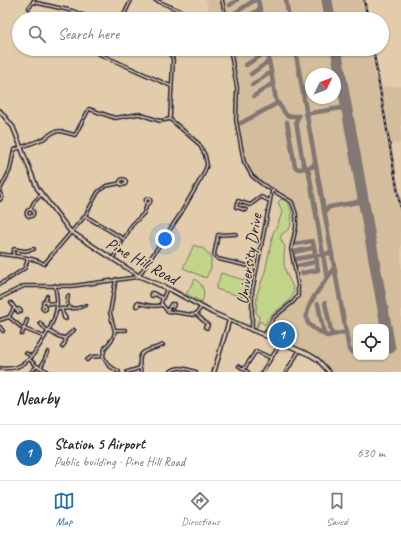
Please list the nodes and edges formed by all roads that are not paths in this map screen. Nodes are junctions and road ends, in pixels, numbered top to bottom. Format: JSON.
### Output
{"nodes":[{"id":1,"x":131,"y":0,"type":"edge"},
{"id":2,"x":155,"y":0,"type":"edge"},
{"id":3,"x":222,"y":0,"type":"edge"},
{"id":4,"x":33,"y":1,"type":"edge"},
{"id":5,"x":29,"y":8,"type":"dead end"},
{"id":6,"x":76,"y":12,"type":"edge"},
{"id":7,"x":125,"y":12,"type":"edge"},
{"id":8,"x":183,"y":12,"type":"edge"},
{"id":9,"x":225,"y":12,"type":"edge"},
{"id":10,"x":104,"y":56,"type":"edge"},
{"id":11,"x":171,"y":56,"type":"edge"},
{"id":12,"x":231,"y":56,"type":"edge"},
{"id":13,"x":171,"y":86,"type":"junction"},
{"id":14,"x":0,"y":111,"type":"edge"},
{"id":15,"x":170,"y":119,"type":"junction"},
{"id":16,"x":20,"y":147,"type":"junction"},
{"id":17,"x":121,"y":183,"type":"dead end"},
{"id":18,"x":0,"y":190,"type":"edge"},
{"id":19,"x":272,"y":191,"type":"junction"},
{"id":20,"x":0,"y":193,"type":"edge"},
{"id":21,"x":41,"y":195,"type":"junction"},
{"id":22,"x":0,"y":200,"type":"edge"},
{"id":23,"x":270,"y":201,"type":"junction"},
{"id":24,"x":147,"y":204,"type":"dead end"},
{"id":25,"x":30,"y":210,"type":"dead end"},
{"id":26,"x":246,"y":210,"type":"dead end"},
{"id":27,"x":85,"y":216,"type":"junction"},
{"id":28,"x":70,"y":231,"type":"junction"},
{"id":29,"x":236,"y":234,"type":"dead end"},
{"id":30,"x":124,"y":239,"type":"junction"},
{"id":31,"x":34,"y":249,"type":"dead end"},
{"id":32,"x":0,"y":254,"type":"edge"},
{"id":33,"x":13,"y":256,"type":"junction"},
{"id":34,"x":28,"y":258,"type":"junction"},
{"id":35,"x":113,"y":258,"type":"junction"},
{"id":36,"x":257,"y":268,"type":"junction"},
{"id":37,"x":139,"y":276,"type":"junction"},
{"id":38,"x":9,"y":278,"type":"dead end"},
{"id":39,"x":6,"y":280,"type":"dead end"},
{"id":40,"x":116,"y":280,"type":"junction"},
{"id":41,"x":0,"y":284,"type":"edge"},
{"id":42,"x":55,"y":285,"type":"junction"},
{"id":43,"x":58,"y":285,"type":"junction"},
{"id":44,"x":166,"y":288,"type":"junction"},
{"id":45,"x":57,"y":291,"type":"junction"},
{"id":46,"x":154,"y":295,"type":"dead end"},
{"id":47,"x":47,"y":296,"type":"dead end"},
{"id":48,"x":68,"y":296,"type":"dead end"},
{"id":49,"x":0,"y":298,"type":"edge"},
{"id":50,"x":162,"y":298,"type":"junction"},
{"id":51,"x":41,"y":299,"type":"dead end"},
{"id":52,"x":11,"y":303,"type":"dead end"},
{"id":53,"x":45,"y":303,"type":"junction"},
{"id":54,"x":138,"y":303,"type":"dead end"},
{"id":55,"x":57,"y":304,"type":"junction"},
{"id":56,"x":86,"y":305,"type":"dead end"},
{"id":57,"x":162,"y":305,"type":"junction"},
{"id":58,"x":170,"y":306,"type":"dead end"},
{"id":59,"x":201,"y":307,"type":"junction"},
{"id":60,"x":69,"y":308,"type":"junction"},
{"id":61,"x":56,"y":309,"type":"junction"},
{"id":62,"x":62,"y":310,"type":"junction"},
{"id":63,"x":168,"y":311,"type":"junction"},
{"id":64,"x":196,"y":314,"type":"junction"},
{"id":65,"x":0,"y":315,"type":"edge"},
{"id":66,"x":64,"y":315,"type":"dead end"},
{"id":67,"x":9,"y":317,"type":"junction"},
{"id":68,"x":1,"y":319,"type":"edge"},
{"id":69,"x":27,"y":320,"type":"dead end"},
{"id":70,"x":229,"y":321,"type":"junction"},
{"id":71,"x":40,"y":323,"type":"dead end"},
{"id":72,"x":206,"y":324,"type":"dead end"},
{"id":73,"x":2,"y":328,"type":"edge"},
{"id":74,"x":24,"y":329,"type":"junction"},
{"id":75,"x":74,"y":330,"type":"dead end"},
{"id":76,"x":115,"y":330,"type":"junction"},
{"id":77,"x":126,"y":330,"type":"dead end"},
{"id":78,"x":252,"y":330,"type":"junction"},
{"id":79,"x":4,"y":331,"type":"dead end"},
{"id":80,"x":48,"y":332,"type":"junction"},
{"id":81,"x":22,"y":334,"type":"dead end"},
{"id":82,"x":264,"y":336,"type":"junction"},
{"id":83,"x":45,"y":337,"type":"junction"},
{"id":84,"x":65,"y":338,"type":"junction"},
{"id":85,"x":281,"y":343,"type":"junction"},
{"id":86,"x":163,"y":345,"type":"dead end"},
{"id":87,"x":62,"y":347,"type":"dead end"},
{"id":88,"x":299,"y":350,"type":"junction"},
{"id":89,"x":48,"y":352,"type":"dead end"},
{"id":90,"x":26,"y":353,"type":"dead end"},
{"id":91,"x":103,"y":356,"type":"junction"},
{"id":92,"x":32,"y":357,"type":"junction"},
{"id":93,"x":270,"y":358,"type":"junction"},
{"id":94,"x":30,"y":360,"type":"junction"},
{"id":95,"x":86,"y":360,"type":"dead end"},
{"id":96,"x":37,"y":366,"type":"junction"},
{"id":97,"x":239,"y":366,"type":"dead end"},
{"id":98,"x":40,"y":367,"type":"junction"},
{"id":99,"x":0,"y":368,"type":"edge"},
{"id":100,"x":140,"y":368,"type":"junction"},
{"id":101,"x":244,"y":369,"type":"junction"},
{"id":102,"x":47,"y":371,"type":"edge"},
{"id":103,"x":191,"y":371,"type":"edge"},
{"id":104,"x":31,"y":372,"type":"edge"},
{"id":105,"x":119,"y":372,"type":"edge"},
{"id":106,"x":127,"y":372,"type":"edge"},
{"id":107,"x":141,"y":372,"type":"edge"},
{"id":108,"x":170,"y":372,"type":"edge"},
{"id":109,"x":196,"y":372,"type":"edge"},
{"id":110,"x":214,"y":372,"type":"edge"},
{"id":111,"x":248,"y":372,"type":"edge"},
{"id":112,"x":262,"y":372,"type":"edge"},
{"id":113,"x":286,"y":372,"type":"edge"},
{"id":114,"x":329,"y":372,"type":"edge"}],
"edges":[{"from":1,"to":7,"type":"street"},
{"from":2,"to":8,"type":"street"},
{"from":3,"to":9,"type":"street"},
{"from":4,"to":5,"type":"street"},
{"from":4,"to":6,"type":"street"},
{"from":10,"to":13,"type":"street"},
{"from":11,"to":13,"type":"street"},
{"from":12,"to":19,"type":"street"},
{"from":13,"to":15,"type":"street"},
{"from":14,"to":16,"type":"street","name":"Pine Hill Road"},
{"from":15,"to":16,"type":"street"},
{"from":15,"to":37,"type":"street"},
{"from":16,"to":18,"type":"street"},
{"from":16,"to":21,"type":"street","name":"Pine Hill Road"},
{"from":17,"to":27,"type":"street"},
{"from":19,"to":23,"type":"street","name":"University Drive"},
{"from":19,"to":82,"type":"street"},
{"from":20,"to":22,"type":"street"},
{"from":21,"to":25,"type":"street"},
{"from":21,"to":28,"type":"street","name":"Pine Hill Road"},
{"from":23,"to":26,"type":"street"},
{"from":23,"to":36,"type":"street","name":"University Drive"},
{"from":24,"to":30,"type":"street"},
{"from":27,"to":28,"type":"street"},
{"from":27,"to":30,"type":"street"},
{"from":28,"to":34,"type":"street"},
{"from":28,"to":35,"type":"street","name":"Pine Hill Road"},
{"from":29,"to":36,"type":"street"},
{"from":30,"to":35,"type":"street"},
{"from":31,"to":33,"type":"street"},
{"from":32,"to":33,"type":"street"},
{"from":33,"to":34,"type":"street"},
{"from":34,"to":38,"type":"street"},
{"from":35,"to":37,"type":"street","name":"Pine Hill Road"},
{"from":36,"to":78,"type":"street","name":"University Drive"},
{"from":37,"to":40,"type":"street"},
{"from":37,"to":44,"type":"street","name":"Pine Hill Road"},
{"from":39,"to":41,"type":"street"},
{"from":40,"to":43,"type":"street"},
{"from":40,"to":76,"type":"street"},
{"from":42,"to":43,"type":"street"},
{"from":42,"to":45,"type":"street"},
{"from":42,"to":49,"type":"street"},
{"from":43,"to":45,"type":"street"},
{"from":44,"to":50,"type":"street"},
{"from":44,"to":59,"type":"street","name":"Pine Hill Road"},
{"from":45,"to":55,"type":"street"},
{"from":46,"to":50,"type":"street"},
{"from":47,"to":53,"type":"street"},
{"from":48,"to":60,"type":"street"},
{"from":50,"to":57,"type":"street"},
{"from":51,"to":53,"type":"street"},
{"from":52,"to":67,"type":"street"},
{"from":53,"to":55,"type":"street"},
{"from":54,"to":57,"type":"street"},
{"from":55,"to":61,"type":"street"},
{"from":56,"to":60,"type":"street"},
{"from":57,"to":63,"type":"street"},
{"from":58,"to":63,"type":"street"},
{"from":59,"to":64,"type":"street"},
{"from":59,"to":70,"type":"street","name":"Pine Hill Road"},
{"from":60,"to":62,"type":"street"},
{"from":61,"to":62,"type":"street"},
{"from":61,"to":80,"type":"street"},
{"from":62,"to":66,"type":"street"},
{"from":63,"to":64,"type":"street"},
{"from":64,"to":72,"type":"street"},
{"from":65,"to":68,"type":"street"},
{"from":67,"to":68,"type":"street"},
{"from":67,"to":74,"type":"street"},
{"from":69,"to":74,"type":"street"},
{"from":70,"to":78,"type":"street","name":"Pine Hill Road"},
{"from":70,"to":110,"type":"street"},
{"from":71,"to":80,"type":"street"},
{"from":73,"to":79,"type":"street"},
{"from":74,"to":81,"type":"street"},
{"from":74,"to":83,"type":"street"},
{"from":75,"to":84,"type":"street"},
{"from":76,"to":77,"type":"street"},
{"from":76,"to":91,"type":"street"},
{"from":78,"to":82,"type":"street","name":"Pine Hill Road"},
{"from":80,"to":83,"type":"street"},
{"from":80,"to":84,"type":"street"},
{"from":82,"to":85,"type":"street","name":"Pine Hill Road"},
{"from":83,"to":92,"type":"street"},
{"from":84,"to":87,"type":"street"},
{"from":85,"to":88,"type":"street","name":"Pine Hill Road"},
{"from":85,"to":93,"type":"street"},
{"from":86,"to":100,"type":"street"},
{"from":88,"to":113,"type":"street"},
{"from":88,"to":114,"type":"street","name":"Pine Hill Road"},
{"from":89,"to":98,"type":"street"},
{"from":90,"to":92,"type":"street"},
{"from":91,"to":95,"type":"street"},
{"from":91,"to":105,"type":"street"},
{"from":92,"to":94,"type":"street"},
{"from":93,"to":101,"type":"street"},
{"from":93,"to":112,"type":"street"},
{"from":94,"to":96,"type":"street"},
{"from":94,"to":99,"type":"street"},
{"from":96,"to":98,"type":"street"},
{"from":96,"to":104,"type":"street"},
{"from":97,"to":101,"type":"street"},
{"from":98,"to":102,"type":"street"},
{"from":100,"to":106,"type":"street"},
{"from":100,"to":107,"type":"street"},
{"from":101,"to":111,"type":"street"},
{"from":103,"to":108,"type":"street"},
{"from":103,"to":109,"type":"street"}]}
